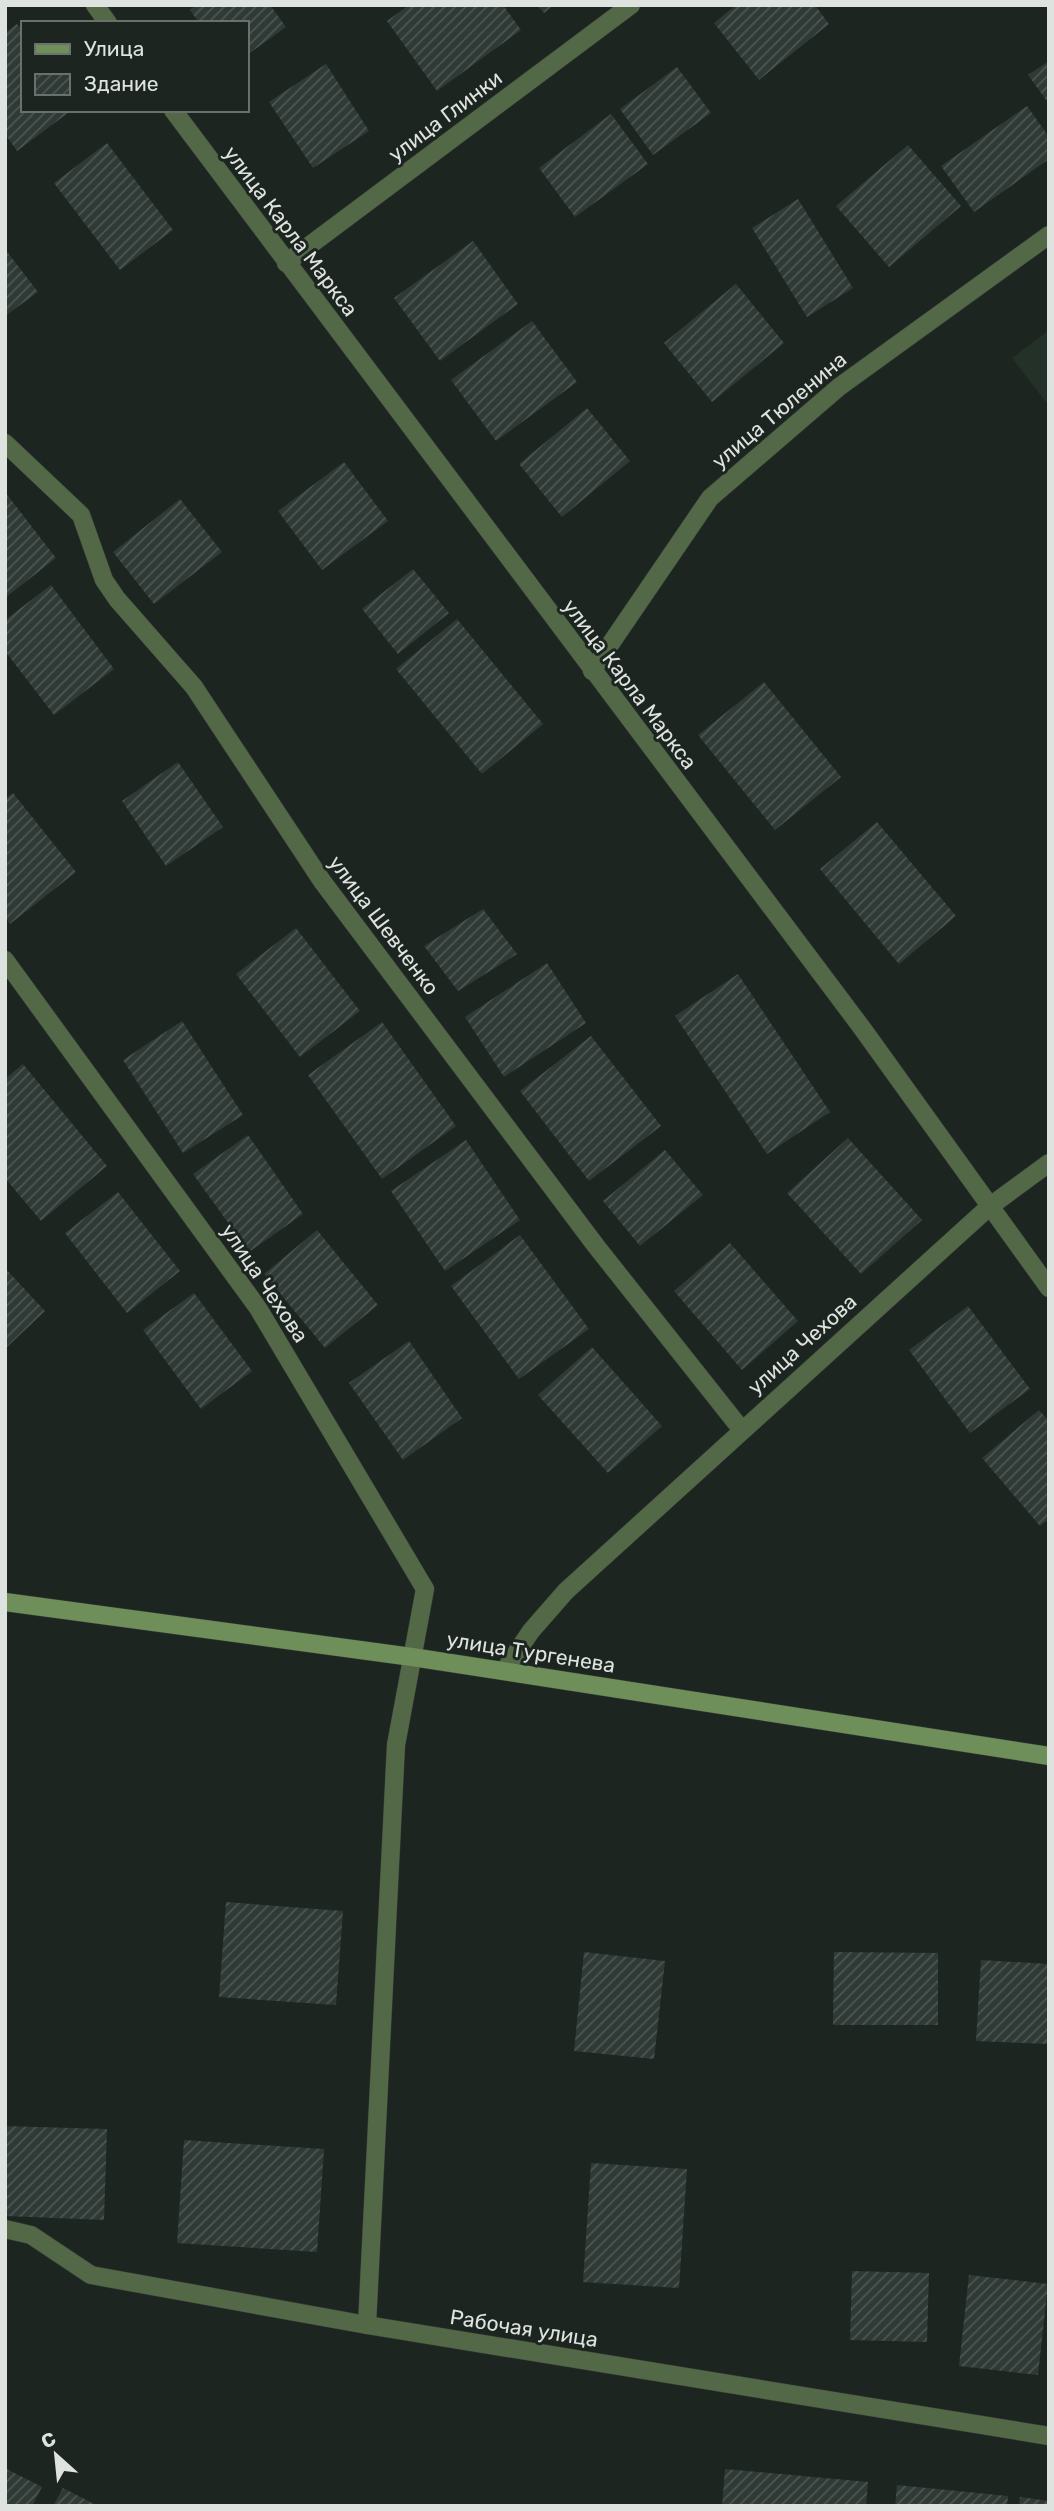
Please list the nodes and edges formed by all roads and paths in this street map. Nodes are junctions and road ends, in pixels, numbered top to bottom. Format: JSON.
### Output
{"nodes":[{"id":1,"x":95,"y":5,"type":"edge"},
{"id":2,"x":631,"y":5,"type":"edge"},
{"id":3,"x":107,"y":21,"type":"edge"},
{"id":4,"x":174,"y":112,"type":"edge"},
{"id":5,"x":1049,"y":235,"type":"edge"},
{"id":6,"x":286,"y":263,"type":"junction"},
{"id":7,"x":5,"y":443,"type":"edge"},
{"id":8,"x":592,"y":671,"type":"junction"},
{"id":9,"x":5,"y":960,"type":"edge"},
{"id":10,"x":1049,"y":1163,"type":"edge"},
{"id":11,"x":989,"y":1207,"type":"junction"},
{"id":12,"x":1049,"y":1288,"type":"edge"},
{"id":13,"x":741,"y":1429,"type":"junction"},
{"id":14,"x":5,"y":1602,"type":"edge"},
{"id":15,"x":412,"y":1657,"type":"junction"},
{"id":16,"x":504,"y":1671,"type":"junction"},
{"id":17,"x":1049,"y":1756,"type":"edge"},
{"id":18,"x":5,"y":2229,"type":"edge"},
{"id":19,"x":367,"y":2325,"type":"junction"},
{"id":20,"x":1049,"y":2436,"type":"edge"}],
"edges":[{"from":1,"to":3,"type":"street"},
{"from":2,"to":6,"type":"street","name":"улица Глинки"},
{"from":4,"to":6,"type":"street","name":"улица Карла Маркса"},
{"from":5,"to":8,"type":"street","name":"улица Тюленина"},
{"from":6,"to":8,"type":"street","name":"улица Карла Маркса"},
{"from":7,"to":13,"type":"street","name":"улица Шевченко"},
{"from":8,"to":11,"type":"street","name":"улица Карла Маркса"},
{"from":9,"to":15,"type":"street","name":"улица Чехова"},
{"from":10,"to":11,"type":"street","name":"улица Чехова"},
{"from":11,"to":12,"type":"street","name":"улица Карла Маркса"},
{"from":11,"to":13,"type":"street","name":"улица Чехова"},
{"from":13,"to":16,"type":"street","name":"улица Чехова"},
{"from":14,"to":15,"type":"street","name":"улица Тургенева"},
{"from":15,"to":16,"type":"street","name":"улица Тургенева"},
{"from":15,"to":19,"type":"street","name":"улица Чехова"},
{"from":16,"to":17,"type":"street","name":"улица Тургенева"},
{"from":18,"to":19,"type":"street","name":"Рабочая улица"},
{"from":19,"to":20,"type":"street","name":"Рабочая улица"}]}
